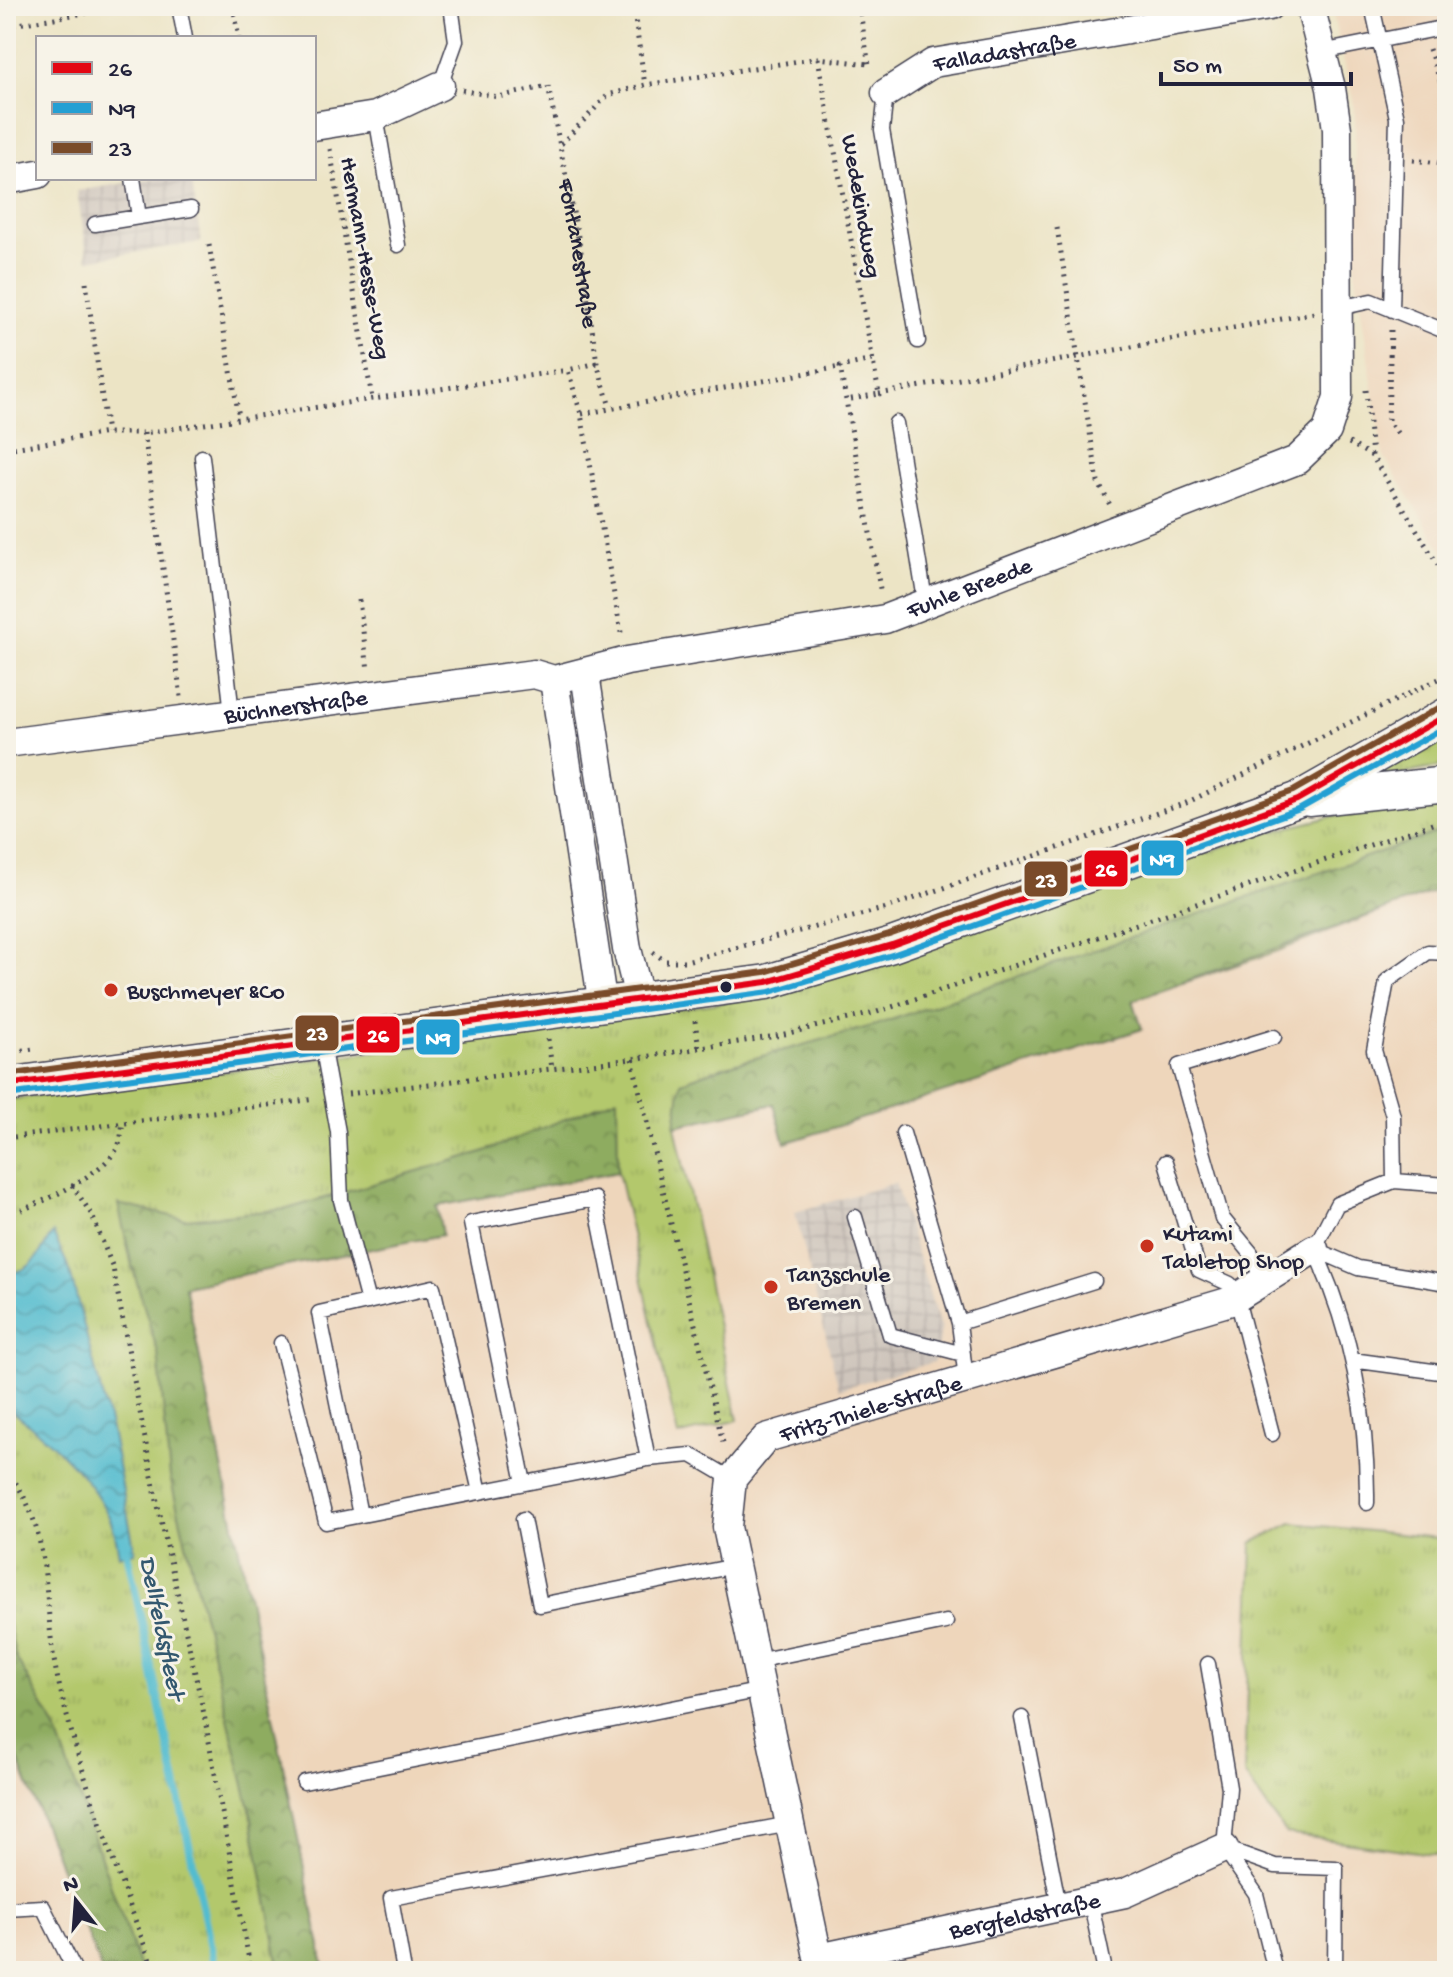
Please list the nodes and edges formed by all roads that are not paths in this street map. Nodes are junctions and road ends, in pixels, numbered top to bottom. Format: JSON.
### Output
{"nodes":[{"id":1,"x":179,"y":6,"type":"edge"},
{"id":2,"x":451,"y":6,"type":"edge"},
{"id":3,"x":1269,"y":6,"type":"edge"},
{"id":4,"x":1310,"y":6,"type":"edge"},
{"id":5,"x":1372,"y":6,"type":"edge"},
{"id":6,"x":1447,"y":27,"type":"edge"},
{"id":7,"x":185,"y":36,"type":"edge"},
{"id":8,"x":1380,"y":39,"type":"junction"},
{"id":9,"x":1321,"y":52,"type":"junction"},
{"id":10,"x":440,"y":86,"type":"joint"},
{"id":11,"x":886,"y":93,"type":"joint"},
{"id":12,"x":376,"y":116,"type":"junction"},
{"id":13,"x":320,"y":126,"type":"edge"},
{"id":14,"x":36,"y":174,"type":"edge"},
{"id":15,"x":6,"y":180,"type":"edge"},
{"id":16,"x":133,"y":180,"type":"edge"},
{"id":17,"x":191,"y":209,"type":"dead end"},
{"id":18,"x":139,"y":217,"type":"junction"},
{"id":19,"x":95,"y":224,"type":"dead end"},
{"id":20,"x":398,"y":245,"type":"dead end"},
{"id":21,"x":1339,"y":308,"type":"junction"},
{"id":22,"x":1392,"y":310,"type":"junction"},
{"id":23,"x":1447,"y":332,"type":"edge"},
{"id":24,"x":918,"y":341,"type":"dead end"},
{"id":25,"x":896,"y":423,"type":"dead end"},
{"id":26,"x":202,"y":457,"type":"dead end"},
{"id":27,"x":925,"y":600,"type":"junction"},
{"id":28,"x":585,"y":674,"type":"junction"},
{"id":29,"x":554,"y":680,"type":"junction"},
{"id":30,"x":232,"y":713,"type":"junction"},
{"id":31,"x":1447,"y":715,"type":"edge"},
{"id":32,"x":6,"y":743,"type":"edge"},
{"id":33,"x":1447,"y":784,"type":"edge"},
{"id":34,"x":1297,"y":800,"type":"junction"},
{"id":35,"x":1447,"y":953,"type":"edge"},
{"id":36,"x":640,"y":1001,"type":"junction"},
{"id":37,"x":603,"y":1006,"type":"junction"},
{"id":38,"x":1274,"y":1037,"type":"dead end"},
{"id":39,"x":322,"y":1043,"type":"junction"},
{"id":40,"x":6,"y":1085,"type":"edge"},
{"id":41,"x":903,"y":1133,"type":"dead end"},
{"id":42,"x":1166,"y":1162,"type":"dead end"},
{"id":43,"x":1394,"y":1181,"type":"junction"},
{"id":44,"x":1447,"y":1185,"type":"edge"},
{"id":45,"x":855,"y":1217,"type":"dead end"},
{"id":46,"x":1314,"y":1249,"type":"junction"},
{"id":47,"x":1094,"y":1281,"type":"dead end"},
{"id":48,"x":1447,"y":1283,"type":"edge"},
{"id":49,"x":1263,"y":1284,"type":"junction"},
{"id":50,"x":1237,"y":1299,"type":"junction"},
{"id":51,"x":368,"y":1302,"type":"junction"},
{"id":52,"x":959,"y":1323,"type":"junction"},
{"id":53,"x":281,"y":1343,"type":"dead end"},
{"id":54,"x":1352,"y":1360,"type":"junction"},
{"id":55,"x":965,"y":1366,"type":"junction"},
{"id":56,"x":1447,"y":1373,"type":"edge"},
{"id":57,"x":1272,"y":1434,"type":"dead end"},
{"id":58,"x":648,"y":1459,"type":"junction"},
{"id":59,"x":732,"y":1479,"type":"junction"},
{"id":60,"x":524,"y":1483,"type":"junction"},
{"id":61,"x":480,"y":1492,"type":"junction"},
{"id":62,"x":1367,"y":1503,"type":"dead end"},
{"id":63,"x":360,"y":1515,"type":"junction"},
{"id":64,"x":523,"y":1519,"type":"dead end"},
{"id":65,"x":735,"y":1566,"type":"junction"},
{"id":66,"x":946,"y":1622,"type":"dead end"},
{"id":67,"x":756,"y":1661,"type":"junction"},
{"id":68,"x":1208,"y":1664,"type":"dead end"},
{"id":69,"x":762,"y":1690,"type":"junction"},
{"id":70,"x":1022,"y":1718,"type":"dead end"},
{"id":71,"x":304,"y":1782,"type":"dead end"},
{"id":72,"x":790,"y":1824,"type":"junction"},
{"id":73,"x":1224,"y":1848,"type":"junction"},
{"id":74,"x":1090,"y":1899,"type":"junction"},
{"id":75,"x":1059,"y":1906,"type":"junction"},
{"id":76,"x":6,"y":1909,"type":"edge"},
{"id":77,"x":820,"y":1965,"type":"edge"},
{"id":78,"x":75,"y":1971,"type":"edge"},
{"id":79,"x":404,"y":1971,"type":"edge"},
{"id":80,"x":1105,"y":1971,"type":"edge"},
{"id":81,"x":1275,"y":1971,"type":"edge"},
{"id":82,"x":1335,"y":1971,"type":"edge"}],
"edges":[{"from":1,"to":7,"type":"lane"},
{"from":2,"to":10,"type":"lane"},
{"from":3,"to":11,"type":"street","name":"Falladastraße"},
{"from":4,"to":9,"type":"street","name":"Fuhle Breede"},
{"from":5,"to":8,"type":"lane"},
{"from":6,"to":8,"type":"lane"},
{"from":8,"to":9,"type":"lane"},
{"from":8,"to":22,"type":"lane"},
{"from":9,"to":21,"type":"street","name":"Fuhle Breede"},
{"from":10,"to":12,"type":"street"},
{"from":11,"to":24,"type":"lane"},
{"from":12,"to":13,"type":"street"},
{"from":12,"to":20,"type":"lane"},
{"from":14,"to":15,"type":"street"},
{"from":16,"to":18,"type":"lane"},
{"from":17,"to":18,"type":"lane"},
{"from":18,"to":19,"type":"lane"},
{"from":21,"to":22,"type":"lane"},
{"from":21,"to":27,"type":"street","name":"Fuhle Breede"},
{"from":22,"to":23,"type":"lane"},
{"from":25,"to":27,"type":"lane"},
{"from":26,"to":30,"type":"lane"},
{"from":27,"to":28,"type":"street","name":"Fuhle Breede"},
{"from":28,"to":29,"type":"street","name":"Büchnerstraße"},
{"from":28,"to":36,"type":"street"},
{"from":29,"to":30,"type":"street","name":"Büchnerstraße"},
{"from":29,"to":37,"type":"street"},
{"from":30,"to":32,"type":"street","name":"Büchnerstraße"},
{"from":31,"to":34,"type":"street"},
{"from":33,"to":34,"type":"street"},
{"from":34,"to":36,"type":"street"},
{"from":35,"to":43,"type":"lane"},
{"from":36,"to":37,"type":"street"},
{"from":37,"to":39,"type":"street"},
{"from":38,"to":49,"type":"lane"},
{"from":39,"to":40,"type":"street"},
{"from":39,"to":51,"type":"lane"},
{"from":41,"to":52,"type":"lane"},
{"from":42,"to":50,"type":"lane"},
{"from":43,"to":44,"type":"lane"},
{"from":43,"to":46,"type":"lane"},
{"from":45,"to":55,"type":"lane"},
{"from":46,"to":48,"type":"lane"},
{"from":46,"to":49,"type":"street","name":"Fritz-Thiele-Straße"},
{"from":46,"to":54,"type":"lane"},
{"from":47,"to":52,"type":"lane"},
{"from":49,"to":50,"type":"street","name":"Fritz-Thiele-Straße"},
{"from":50,"to":55,"type":"street","name":"Fritz-Thiele-Straße"},
{"from":50,"to":57,"type":"lane"},
{"from":51,"to":61,"type":"lane"},
{"from":51,"to":63,"type":"lane"},
{"from":52,"to":55,"type":"lane"},
{"from":53,"to":63,"type":"lane"},
{"from":54,"to":56,"type":"lane"},
{"from":54,"to":62,"type":"lane"},
{"from":55,"to":59,"type":"street","name":"Fritz-Thiele-Straße"},
{"from":58,"to":59,"type":"lane"},
{"from":58,"to":60,"type":"lane"},
{"from":58,"to":60,"type":"lane"},
{"from":59,"to":65,"type":"street"},
{"from":60,"to":61,"type":"lane"},
{"from":61,"to":63,"type":"lane"},
{"from":64,"to":65,"type":"lane"},
{"from":65,"to":67,"type":"street"},
{"from":66,"to":67,"type":"lane"},
{"from":67,"to":69,"type":"street"},
{"from":68,"to":73,"type":"lane"},
{"from":69,"to":71,"type":"lane"},
{"from":69,"to":72,"type":"street"},
{"from":70,"to":75,"type":"lane"},
{"from":72,"to":77,"type":"street"},
{"from":72,"to":79,"type":"lane"},
{"from":73,"to":74,"type":"street","name":"Bergfeldstraße"},
{"from":73,"to":81,"type":"lane"},
{"from":73,"to":82,"type":"lane"},
{"from":74,"to":75,"type":"street","name":"Bergfeldstraße"},
{"from":74,"to":80,"type":"lane"},
{"from":75,"to":77,"type":"street","name":"Bergfeldstraße"},
{"from":76,"to":78,"type":"lane"}]}
